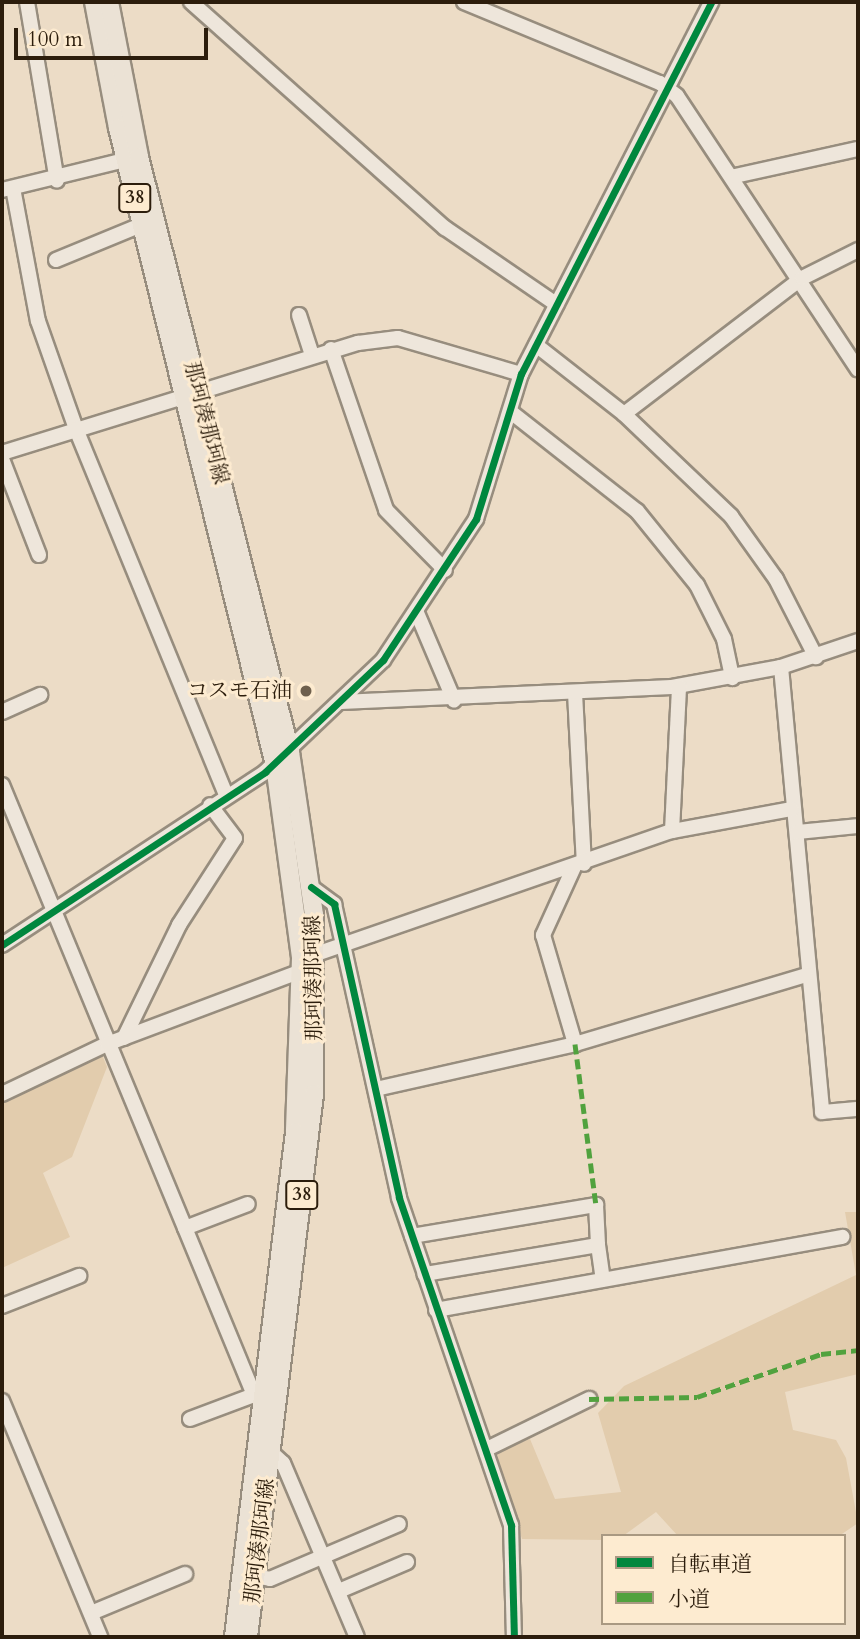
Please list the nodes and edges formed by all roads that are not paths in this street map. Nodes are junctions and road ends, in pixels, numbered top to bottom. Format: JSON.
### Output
{"nodes":[{"id":1,"x":27,"y":2,"type":"edge"},
{"id":2,"x":94,"y":2,"type":"edge"},
{"id":3,"x":109,"y":2,"type":"edge"},
{"id":4,"x":191,"y":2,"type":"edge"},
{"id":5,"x":464,"y":2,"type":"edge"},
{"id":6,"x":711,"y":2,"type":"edge"},
{"id":7,"x":671,"y":90,"type":"junction"},
{"id":8,"x":858,"y":149,"type":"edge"},
{"id":9,"x":125,"y":160,"type":"junction"},
{"id":10,"x":735,"y":176,"type":"junction"},
{"id":11,"x":57,"y":181,"type":"junction"},
{"id":12,"x":7,"y":189,"type":"edge"},
{"id":13,"x":141,"y":225,"type":"junction"},
{"id":14,"x":858,"y":250,"type":"edge"},
{"id":15,"x":57,"y":260,"type":"dead end"},
{"id":16,"x":802,"y":278,"type":"junction"},
{"id":17,"x":556,"y":304,"type":"junction"},
{"id":18,"x":299,"y":315,"type":"dead end"},
{"id":19,"x":536,"y":345,"type":"junction"},
{"id":20,"x":331,"y":349,"type":"junction"},
{"id":21,"x":311,"y":353,"type":"junction"},
{"id":22,"x":858,"y":369,"type":"edge"},
{"id":23,"x":521,"y":374,"type":"junction"},
{"id":24,"x":191,"y":391,"type":"junction"},
{"id":25,"x":511,"y":412,"type":"junction"},
{"id":26,"x":624,"y":414,"type":"junction"},
{"id":27,"x":76,"y":429,"type":"junction"},
{"id":28,"x":2,"y":453,"type":"edge"},
{"id":29,"x":2,"y":459,"type":"edge"},
{"id":30,"x":39,"y":555,"type":"dead end"},
{"id":31,"x":445,"y":570,"type":"junction"},
{"id":32,"x":417,"y":613,"type":"junction"},
{"id":33,"x":858,"y":641,"type":"edge"},
{"id":34,"x":816,"y":657,"type":"junction"},
{"id":35,"x":781,"y":667,"type":"junction"},
{"id":36,"x":732,"y":678,"type":"junction"},
{"id":37,"x":679,"y":686,"type":"junction"},
{"id":38,"x":575,"y":693,"type":"junction"},
{"id":39,"x":40,"y":695,"type":"dead end"},
{"id":40,"x":454,"y":700,"type":"junction"},
{"id":41,"x":341,"y":702,"type":"junction"},
{"id":42,"x":2,"y":712,"type":"edge"},
{"id":43,"x":290,"y":752,"type":"junction"},
{"id":44,"x":275,"y":765,"type":"junction"},
{"id":45,"x":2,"y":785,"type":"edge"},
{"id":46,"x":226,"y":795,"type":"junction"},
{"id":47,"x":210,"y":805,"type":"junction"},
{"id":48,"x":792,"y":809,"type":"junction"},
{"id":49,"x":858,"y":826,"type":"edge"},
{"id":50,"x":672,"y":831,"type":"junction"},
{"id":51,"x":797,"y":832,"type":"junction"},
{"id":52,"x":579,"y":865,"type":"junction"},
{"id":53,"x":311,"y":887,"type":"junction"},
{"id":54,"x":52,"y":911,"type":"junction"},
{"id":55,"x":2,"y":945,"type":"edge"},
{"id":56,"x":345,"y":947,"type":"junction"},
{"id":57,"x":316,"y":954,"type":"junction"},
{"id":58,"x":301,"y":971,"type":"junction"},
{"id":59,"x":806,"y":975,"type":"junction"},
{"id":60,"x":124,"y":1038,"type":"junction"},
{"id":61,"x":107,"y":1044,"type":"junction"},
{"id":62,"x":575,"y":1044,"type":"junction"},
{"id":63,"x":376,"y":1089,"type":"junction"},
{"id":64,"x":2,"y":1094,"type":"edge"},
{"id":65,"x":858,"y":1109,"type":"edge"},
{"id":66,"x":248,"y":1204,"type":"dead end"},
{"id":67,"x":186,"y":1228,"type":"junction"},
{"id":68,"x":412,"y":1236,"type":"junction"},
{"id":69,"x":843,"y":1237,"type":"dead end"},
{"id":70,"x":598,"y":1245,"type":"junction"},
{"id":71,"x":424,"y":1274,"type":"junction"},
{"id":72,"x":79,"y":1276,"type":"dead end"},
{"id":73,"x":603,"y":1280,"type":"junction"},
{"id":74,"x":2,"y":1306,"type":"edge"},
{"id":75,"x":436,"y":1310,"type":"junction"},
{"id":76,"x":258,"y":1396,"type":"junction"},
{"id":77,"x":589,"y":1399,"type":"dead end"},
{"id":78,"x":2,"y":1401,"type":"edge"},
{"id":79,"x":190,"y":1419,"type":"dead end"},
{"id":80,"x":6,"y":1424,"type":"edge"},
{"id":81,"x":486,"y":1448,"type":"junction"},
{"id":82,"x":271,"y":1452,"type":"junction"},
{"id":83,"x":399,"y":1524,"type":"dead end"},
{"id":84,"x":324,"y":1557,"type":"junction"},
{"id":85,"x":407,"y":1562,"type":"dead end"},
{"id":86,"x":185,"y":1574,"type":"dead end"},
{"id":87,"x":256,"y":1576,"type":"junction"},
{"id":88,"x":339,"y":1591,"type":"junction"},
{"id":89,"x":91,"y":1613,"type":"junction"},
{"id":90,"x":100,"y":1637,"type":"edge"},
{"id":91,"x":234,"y":1637,"type":"edge"},
{"id":92,"x":248,"y":1637,"type":"edge"},
{"id":93,"x":358,"y":1637,"type":"edge"},
{"id":94,"x":514,"y":1637,"type":"edge"}],
"edges":[{"from":1,"to":11,"type":"street"},
{"from":2,"to":9,"type":"main road","name":"那珂湊那珂線","number":"38"},
{"from":3,"to":24,"type":"main road","name":"那珂湊那珂線","number":"38"},
{"from":4,"to":17,"type":"street"},
{"from":5,"to":7,"type":"street"},
{"from":6,"to":7,"type":"street"},
{"from":7,"to":10,"type":"street"},
{"from":7,"to":17,"type":"street"},
{"from":8,"to":10,"type":"street"},
{"from":9,"to":11,"type":"street"},
{"from":9,"to":13,"type":"main road","name":"那珂湊那珂線","number":"38"},
{"from":10,"to":16,"type":"street"},
{"from":11,"to":12,"type":"street"},
{"from":12,"to":27,"type":"street"},
{"from":13,"to":15,"type":"street"},
{"from":13,"to":24,"type":"main road","name":"那珂湊那珂線","number":"38"},
{"from":14,"to":16,"type":"street"},
{"from":16,"to":22,"type":"street"},
{"from":16,"to":26,"type":"street"},
{"from":17,"to":19,"type":"street"},
{"from":18,"to":21,"type":"street"},
{"from":19,"to":23,"type":"street"},
{"from":19,"to":26,"type":"street"},
{"from":20,"to":21,"type":"street"},
{"from":20,"to":23,"type":"street"},
{"from":20,"to":31,"type":"street"},
{"from":21,"to":24,"type":"street"},
{"from":23,"to":25,"type":"street"},
{"from":24,"to":27,"type":"street"},
{"from":24,"to":43,"type":"main road","name":"那珂湊那珂線","number":"38"},
{"from":24,"to":44,"type":"main road","name":"那珂湊那珂線","number":"38"},
{"from":25,"to":31,"type":"street"},
{"from":25,"to":36,"type":"street"},
{"from":26,"to":34,"type":"street"},
{"from":27,"to":28,"type":"street"},
{"from":27,"to":46,"type":"street"},
{"from":29,"to":30,"type":"street"},
{"from":31,"to":32,"type":"street"},
{"from":32,"to":40,"type":"street"},
{"from":32,"to":41,"type":"street"},
{"from":33,"to":34,"type":"street"},
{"from":34,"to":35,"type":"street"},
{"from":35,"to":36,"type":"street"},
{"from":35,"to":48,"type":"street"},
{"from":36,"to":37,"type":"street"},
{"from":37,"to":38,"type":"street"},
{"from":37,"to":50,"type":"street"},
{"from":38,"to":40,"type":"street"},
{"from":38,"to":52,"type":"street"},
{"from":39,"to":42,"type":"street"},
{"from":40,"to":41,"type":"street"},
{"from":41,"to":43,"type":"street"},
{"from":43,"to":44,"type":"street"},
{"from":43,"to":53,"type":"main road","name":"那珂湊那珂線","number":"38"},
{"from":44,"to":46,"type":"street"},
{"from":44,"to":58,"type":"main road","name":"那珂湊那珂線","number":"38"},
{"from":45,"to":54,"type":"street"},
{"from":46,"to":47,"type":"street"},
{"from":47,"to":54,"type":"street"},
{"from":47,"to":60,"type":"street"},
{"from":48,"to":50,"type":"street"},
{"from":48,"to":51,"type":"street"},
{"from":49,"to":51,"type":"street"},
{"from":50,"to":52,"type":"street"},
{"from":51,"to":59,"type":"street"},
{"from":52,"to":56,"type":"street"},
{"from":52,"to":62,"type":"street"},
{"from":53,"to":56,"type":"street"},
{"from":53,"to":57,"type":"main road","name":"那珂湊那珂線","number":"38"},
{"from":54,"to":55,"type":"street"},
{"from":54,"to":61,"type":"street"},
{"from":56,"to":57,"type":"street"},
{"from":56,"to":63,"type":"street"},
{"from":57,"to":82,"type":"main road","name":"那珂湊那珂線","number":"38"},
{"from":58,"to":60,"type":"street"},
{"from":58,"to":76,"type":"main road","name":"那珂湊那珂線","number":"38"},
{"from":59,"to":62,"type":"street"},
{"from":59,"to":65,"type":"street"},
{"from":60,"to":61,"type":"street"},
{"from":61,"to":64,"type":"street"},
{"from":61,"to":67,"type":"street"},
{"from":62,"to":63,"type":"street"},
{"from":63,"to":68,"type":"street"},
{"from":66,"to":67,"type":"street"},
{"from":67,"to":76,"type":"street"},
{"from":68,"to":70,"type":"street"},
{"from":68,"to":71,"type":"street"},
{"from":69,"to":73,"type":"street"},
{"from":70,"to":71,"type":"street"},
{"from":70,"to":73,"type":"street"},
{"from":71,"to":75,"type":"street"},
{"from":72,"to":74,"type":"street"},
{"from":73,"to":75,"type":"street"},
{"from":75,"to":81,"type":"street"},
{"from":76,"to":79,"type":"street"},
{"from":76,"to":91,"type":"main road","name":"那珂湊那珂線","number":"38"},
{"from":77,"to":81,"type":"street"},
{"from":78,"to":80,"type":"street"},
{"from":80,"to":89,"type":"street"},
{"from":81,"to":94,"type":"street"},
{"from":82,"to":84,"type":"street"},
{"from":82,"to":87,"type":"main road","name":"那珂湊那珂線","number":"38"},
{"from":83,"to":84,"type":"street"},
{"from":84,"to":87,"type":"street"},
{"from":84,"to":88,"type":"street"},
{"from":85,"to":88,"type":"street"},
{"from":86,"to":89,"type":"street"},
{"from":87,"to":92,"type":"main road","name":"那珂湊那珂線","number":"38"},
{"from":88,"to":93,"type":"street"},
{"from":89,"to":90,"type":"street"}]}
